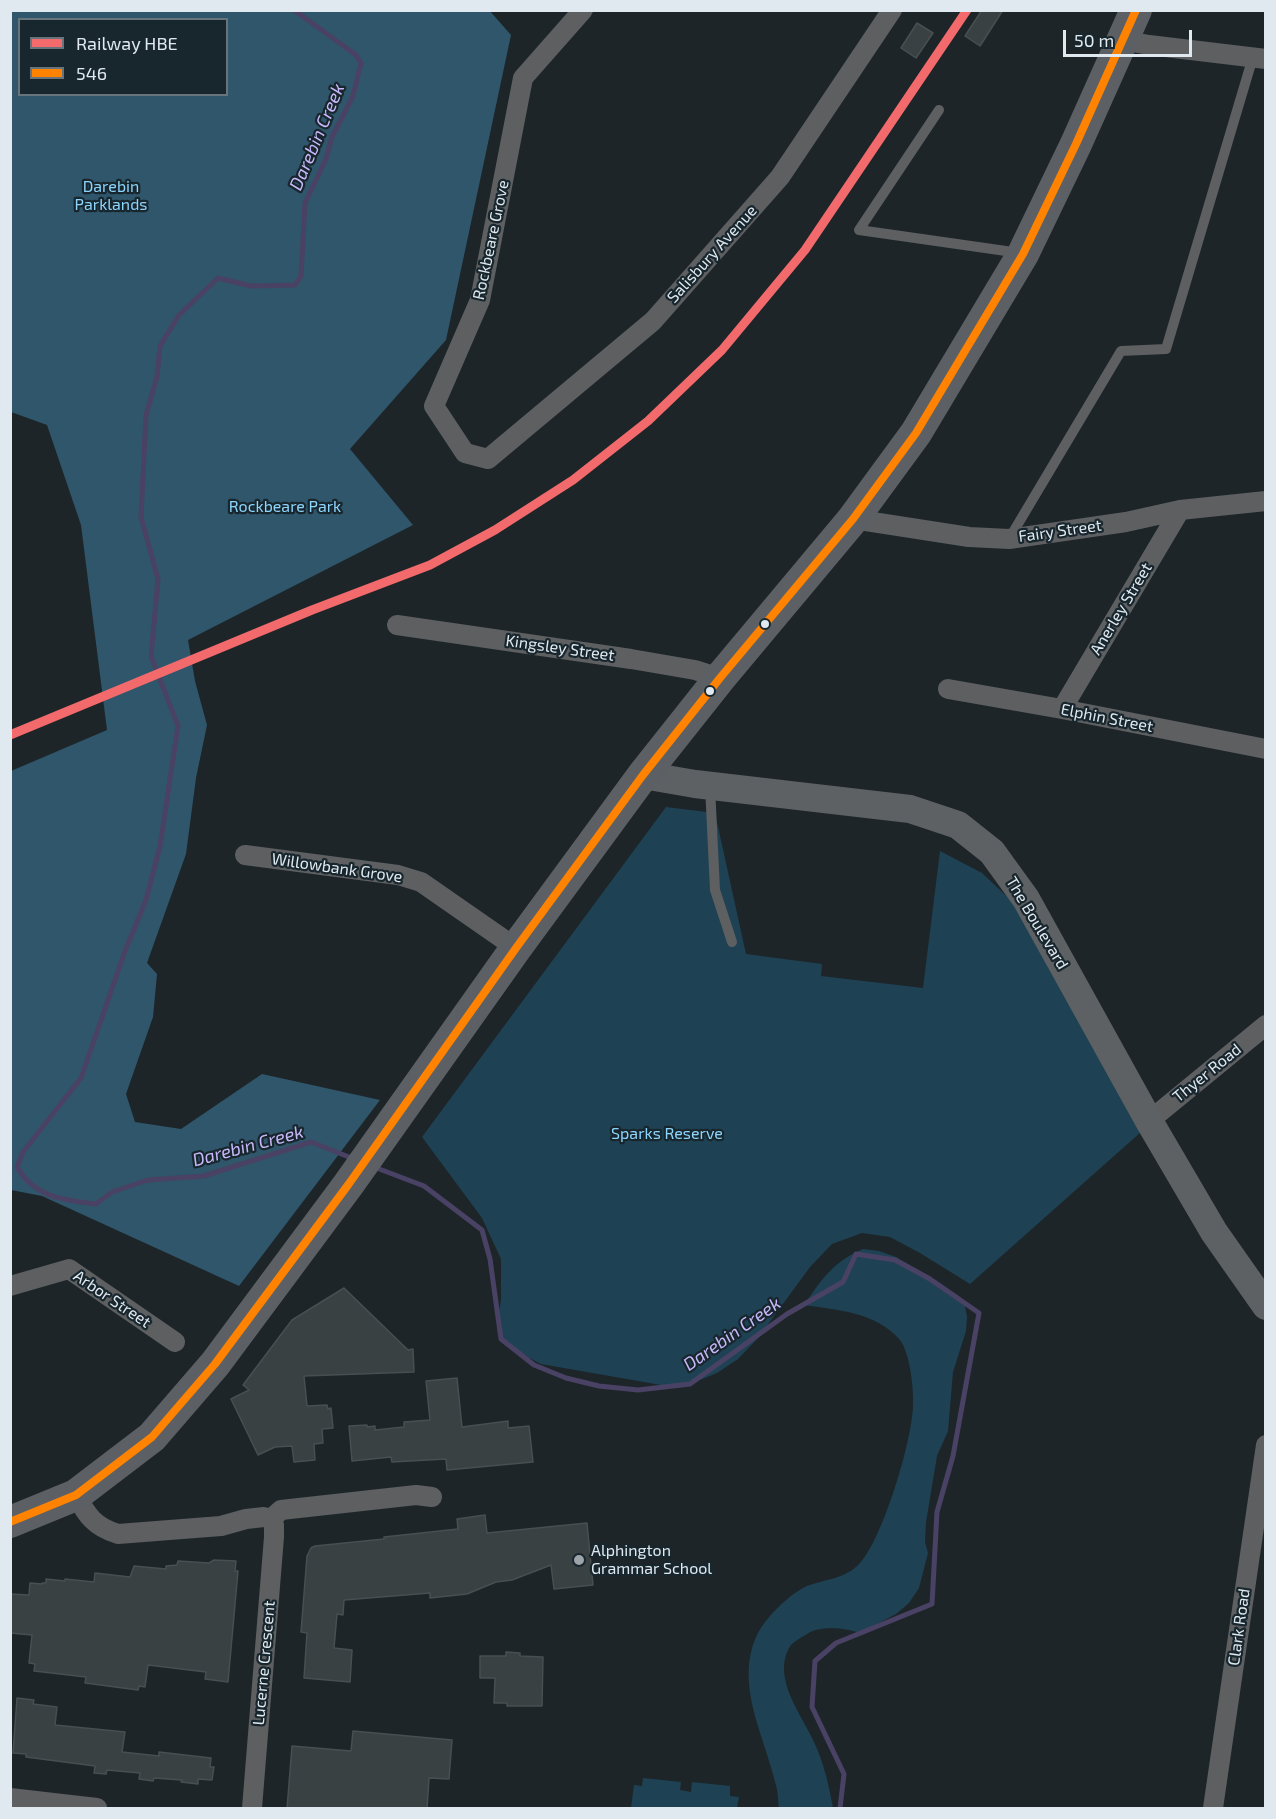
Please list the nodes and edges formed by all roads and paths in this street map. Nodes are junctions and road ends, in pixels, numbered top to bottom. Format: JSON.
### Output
{"nodes":[{"id":1,"x":583,"y":10,"type":"edge"},
{"id":2,"x":892,"y":10,"type":"edge"},
{"id":3,"x":1136,"y":10,"type":"edge"},
{"id":4,"x":1122,"y":40,"type":"junction"},
{"id":5,"x":1259,"y":58,"type":"edge"},
{"id":6,"x":939,"y":110,"type":"dead end"},
{"id":7,"x":1023,"y":254,"type":"junction"},
{"id":8,"x":488,"y":459,"type":"joint"},
{"id":9,"x":1266,"y":501,"type":"edge"},
{"id":10,"x":1180,"y":510,"type":"junction"},
{"id":11,"x":853,"y":519,"type":"junction"},
{"id":12,"x":1009,"y":539,"type":"junction"},
{"id":13,"x":398,"y":625,"type":"dead end"},
{"id":14,"x":720,"y":678,"type":"junction"},
{"id":15,"x":948,"y":689,"type":"dead end"},
{"id":16,"x":1062,"y":709,"type":"junction"},
{"id":17,"x":1266,"y":749,"type":"edge"},
{"id":18,"x":643,"y":775,"type":"junction"},
{"id":19,"x":710,"y":786,"type":"junction"},
{"id":20,"x":245,"y":855,"type":"dead end"},
{"id":21,"x":732,"y":942,"type":"dead end"},
{"id":22,"x":516,"y":948,"type":"junction"},
{"id":23,"x":1266,"y":1025,"type":"edge"},
{"id":24,"x":1149,"y":1121,"type":"junction"},
{"id":25,"x":10,"y":1286,"type":"edge"},
{"id":26,"x":1266,"y":1306,"type":"edge"},
{"id":27,"x":175,"y":1342,"type":"dead end"},
{"id":28,"x":1266,"y":1445,"type":"edge"},
{"id":29,"x":76,"y":1495,"type":"junction"},
{"id":30,"x":432,"y":1497,"type":"dead end"},
{"id":31,"x":271,"y":1519,"type":"junction"},
{"id":32,"x":10,"y":1522,"type":"edge"},
{"id":33,"x":10,"y":1798,"type":"edge"},
{"id":34,"x":97,"y":1809,"type":"edge"},
{"id":35,"x":252,"y":1809,"type":"edge"},
{"id":36,"x":1213,"y":1809,"type":"edge"}],
"edges":[{"from":1,"to":8,"type":"street","name":"Rockbeare Grove"},
{"from":2,"to":8,"type":"street","name":"Salisbury Avenue"},
{"from":3,"to":4,"type":"main road"},
{"from":4,"to":5,"type":"street"},
{"from":4,"to":7,"type":"main road"},
{"from":5,"to":12,"type":"lane"},
{"from":6,"to":7,"type":"lane"},
{"from":7,"to":11,"type":"main road"},
{"from":9,"to":10,"type":"street","name":"Fairy Street"},
{"from":10,"to":12,"type":"street","name":"Fairy Street"},
{"from":10,"to":16,"type":"street","name":"Anerley Street"},
{"from":11,"to":12,"type":"street","name":"Fairy Street"},
{"from":11,"to":14,"type":"main road"},
{"from":13,"to":14,"type":"street","name":"Kingsley Street"},
{"from":14,"to":18,"type":"main road"},
{"from":15,"to":16,"type":"street","name":"Elphin Street"},
{"from":16,"to":17,"type":"street","name":"Elphin Street"},
{"from":18,"to":19,"type":"street","name":"The Boulevard"},
{"from":18,"to":22,"type":"main road"},
{"from":19,"to":21,"type":"lane"},
{"from":19,"to":24,"type":"street","name":"The Boulevard"},
{"from":20,"to":22,"type":"street","name":"Willowbank Grove"},
{"from":22,"to":29,"type":"main road"},
{"from":23,"to":24,"type":"street","name":"Thyer Road"},
{"from":24,"to":26,"type":"street","name":"The Boulevard"},
{"from":25,"to":27,"type":"street","name":"Arbor Street"},
{"from":28,"to":36,"type":"street","name":"Clark Road"},
{"from":29,"to":31,"type":"street"},
{"from":29,"to":32,"type":"main road"},
{"from":30,"to":31,"type":"street"},
{"from":31,"to":35,"type":"street","name":"Lucerne Crescent"},
{"from":33,"to":34,"type":"street"}]}
